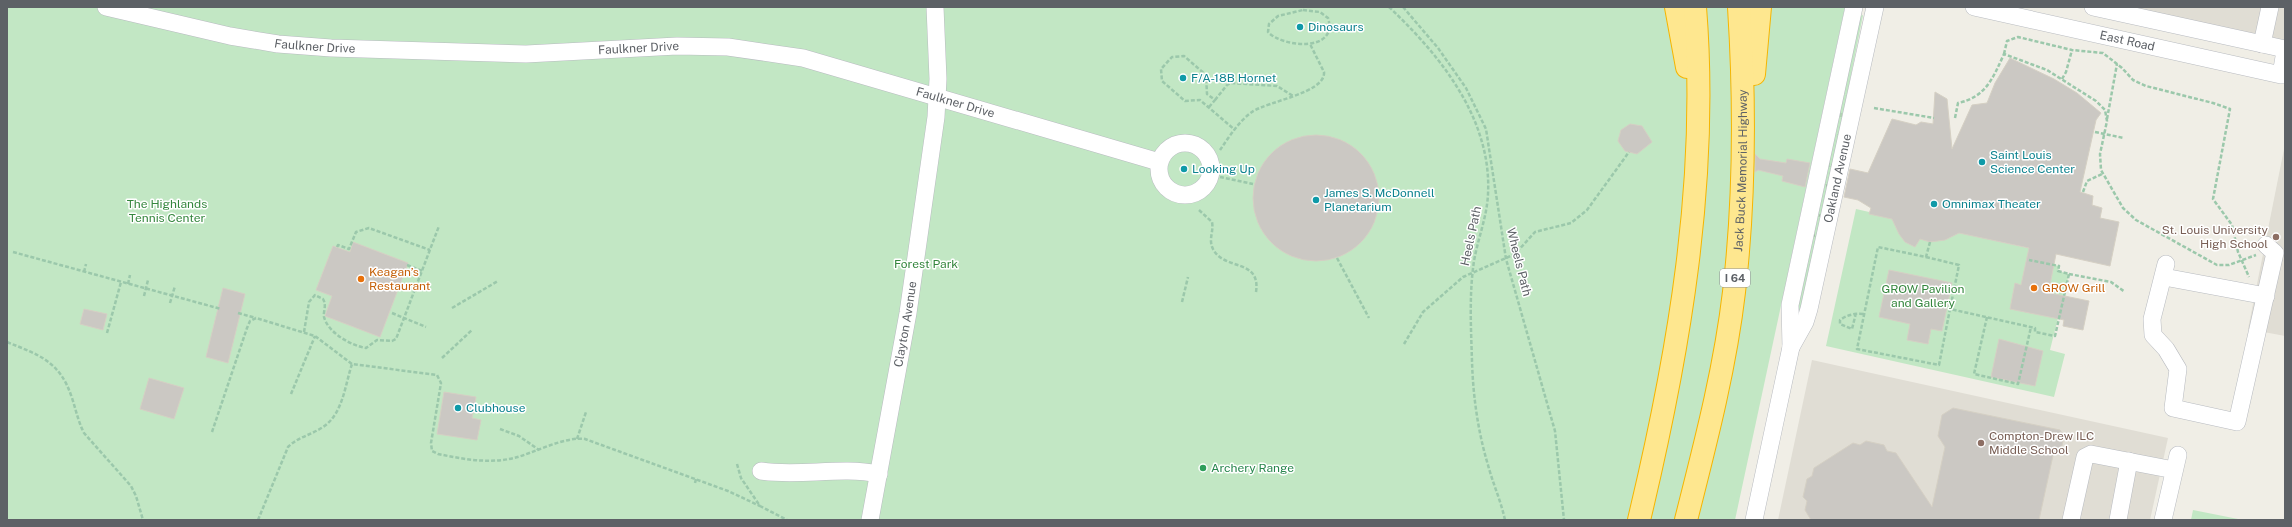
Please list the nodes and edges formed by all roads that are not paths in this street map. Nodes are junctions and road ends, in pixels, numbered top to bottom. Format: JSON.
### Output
{"nodes":[{"id":1,"x":106,"y":7,"type":"edge"},
{"id":2,"x":935,"y":7,"type":"edge"},
{"id":3,"x":1676,"y":7,"type":"edge"},
{"id":4,"x":1695,"y":7,"type":"edge"},
{"id":5,"x":1739,"y":7,"type":"edge"},
{"id":6,"x":1760,"y":7,"type":"edge"},
{"id":7,"x":1854,"y":7,"type":"edge"},
{"id":8,"x":1875,"y":7,"type":"edge"},
{"id":9,"x":1974,"y":7,"type":"edge"},
{"id":10,"x":2093,"y":7,"type":"edge"},
{"id":11,"x":2270,"y":7,"type":"edge"},
{"id":12,"x":2262,"y":44,"type":"junction"},
{"id":13,"x":2285,"y":50,"type":"edge"},
{"id":14,"x":938,"y":97,"type":"junction"},
{"id":15,"x":1698,"y":141,"type":"junction"},
{"id":16,"x":1743,"y":145,"type":"junction"},
{"id":17,"x":1159,"y":162,"type":"dead end"},
{"id":18,"x":2262,"y":250,"type":"road end"},
{"id":19,"x":2266,"y":296,"type":"junction"},
{"id":20,"x":1791,"y":346,"type":"junction"},
{"id":21,"x":2129,"y":461,"type":"junction"},
{"id":22,"x":761,"y":471,"type":"dead end"},
{"id":23,"x":879,"y":474,"type":"junction"},
{"id":24,"x":870,"y":520,"type":"edge"},
{"id":25,"x":1638,"y":520,"type":"edge"},
{"id":26,"x":1686,"y":520,"type":"edge"},
{"id":27,"x":1754,"y":520,"type":"edge"},
{"id":28,"x":2072,"y":520,"type":"edge"},
{"id":29,"x":2118,"y":520,"type":"edge"},
{"id":30,"x":2163,"y":520,"type":"edge"}],
"edges":[{"from":1,"to":14,"type":"street","name":"Faulkner Drive"},
{"from":2,"to":14,"type":"street","name":"Clayton Avenue"},
{"from":3,"to":15,"type":"highway"},
{"from":4,"to":15,"type":"highway"},
{"from":5,"to":16,"type":"highway","name":"Jack Buck Memorial Highway","number":"I 64"},
{"from":6,"to":16,"type":"highway"},
{"from":7,"to":20,"type":"street","name":"Oakland Avenue"},
{"from":8,"to":20,"type":"street","name":"Oakland Avenue"},
{"from":9,"to":13,"type":"street","name":"East Road"},
{"from":10,"to":12,"type":"street"},
{"from":11,"to":12,"type":"street"},
{"from":12,"to":13,"type":"street"},
{"from":14,"to":17,"type":"street","name":"Faulkner Drive"},
{"from":14,"to":23,"type":"street","name":"Clayton Avenue"},
{"from":15,"to":25,"type":"highway"},
{"from":16,"to":26,"type":"highway","name":"Jack Buck Memorial Highway","number":"I 64"},
{"from":18,"to":19,"type":"street"},
{"from":19,"to":19,"type":"street"},
{"from":20,"to":27,"type":"street","name":"Oakland Avenue"},
{"from":21,"to":28,"type":"street"},
{"from":21,"to":29,"type":"street"},
{"from":21,"to":30,"type":"street"},
{"from":22,"to":23,"type":"street"},
{"from":23,"to":24,"type":"street","name":"Clayton Avenue"}]}
